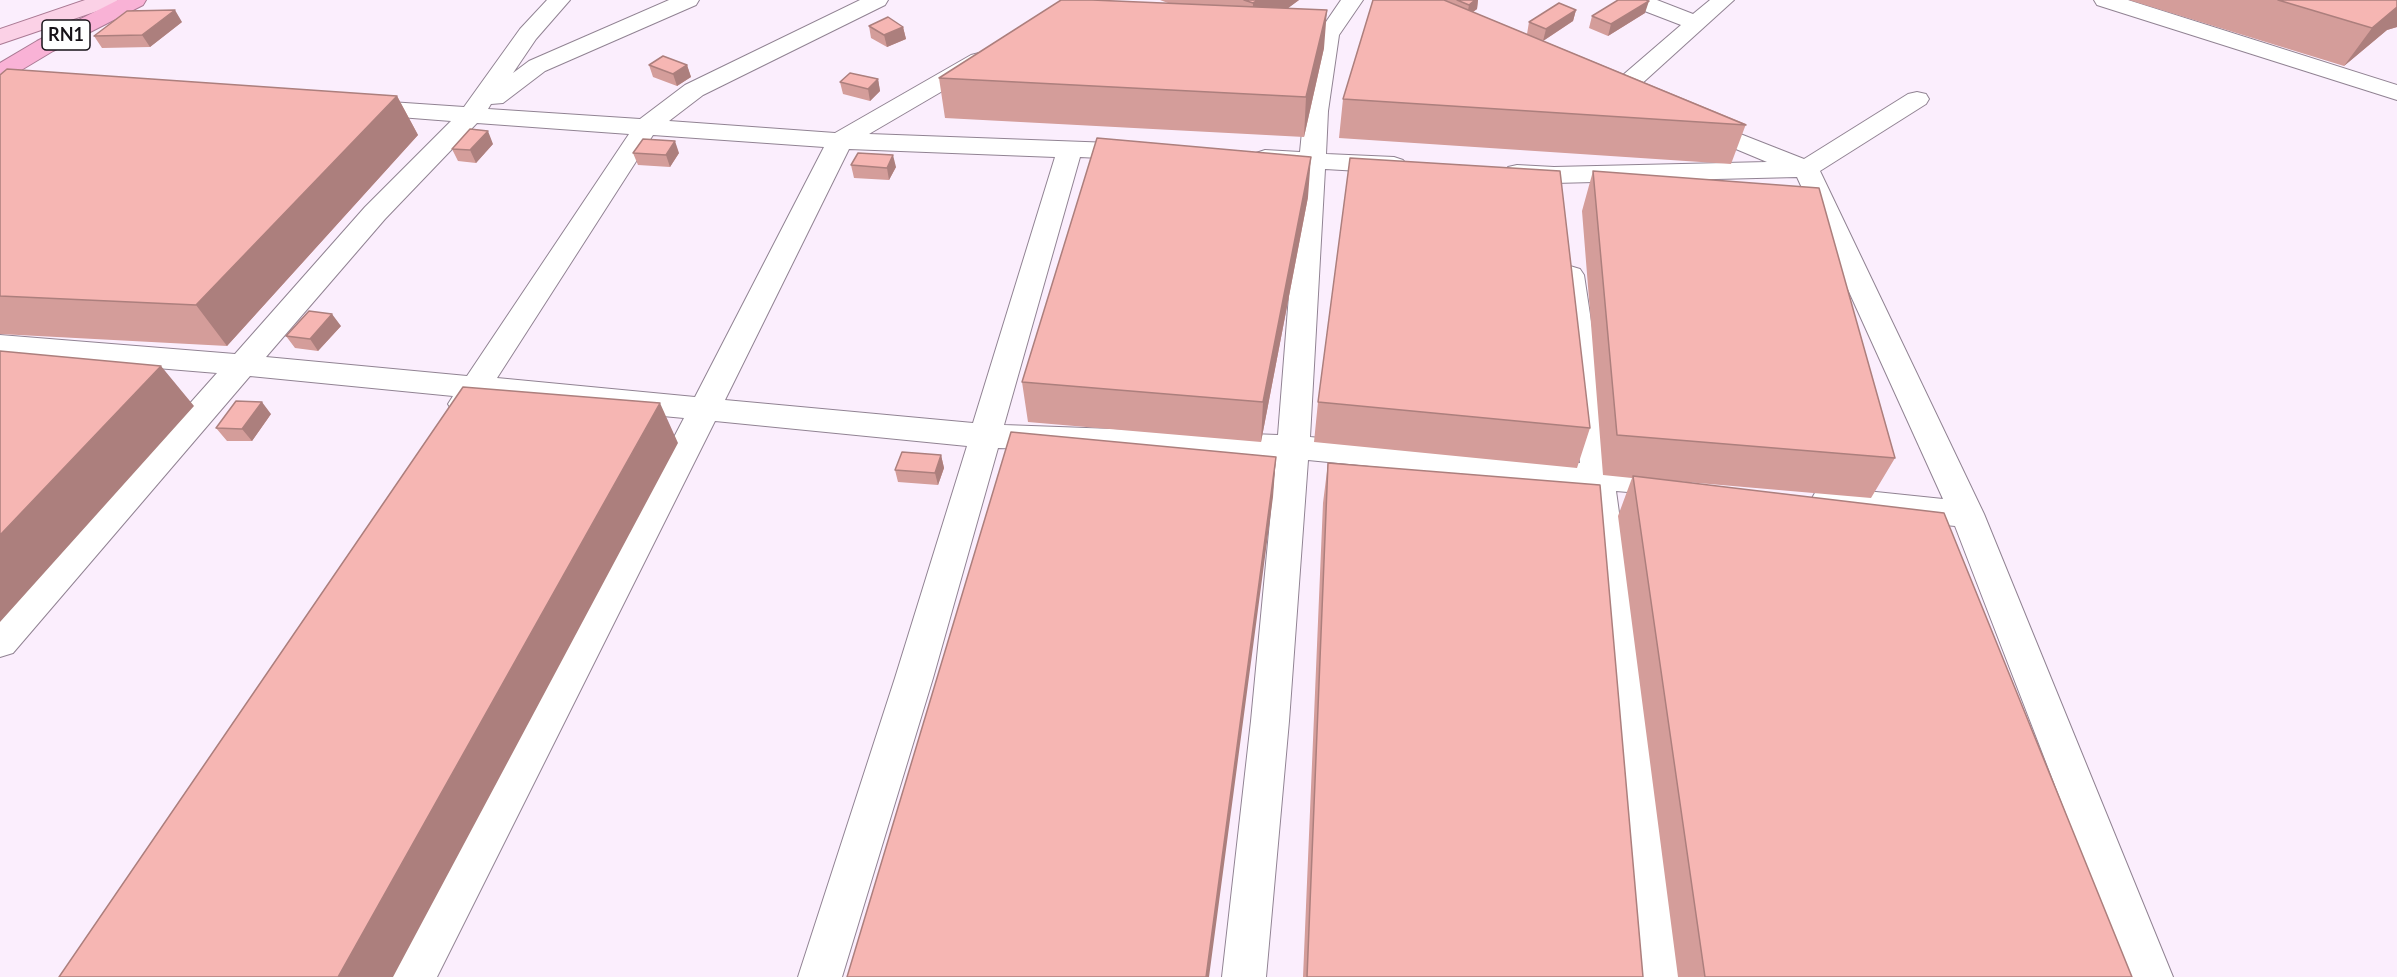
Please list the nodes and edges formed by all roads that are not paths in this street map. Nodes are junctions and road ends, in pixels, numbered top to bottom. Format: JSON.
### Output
{"nodes":[{"id":1,"x":106,"y":0,"type":"edge"},
{"id":2,"x":135,"y":0,"type":"edge"},
{"id":3,"x":559,"y":0,"type":"edge"},
{"id":4,"x":688,"y":0,"type":"edge"},
{"id":5,"x":877,"y":0,"type":"edge"},
{"id":6,"x":1352,"y":0,"type":"edge"},
{"id":7,"x":1638,"y":0,"type":"edge"},
{"id":8,"x":1723,"y":0,"type":"edge"},
{"id":9,"x":2105,"y":0,"type":"edge"},
{"id":10,"x":1695,"y":23,"type":"junction"},
{"id":11,"x":0,"y":37,"type":"edge"},
{"id":12,"x":999,"y":48,"type":"edge"},
{"id":13,"x":0,"y":73,"type":"edge"},
{"id":14,"x":1618,"y":92,"type":"edge"},
{"id":15,"x":2397,"y":93,"type":"edge"},
{"id":16,"x":1917,"y":99,"type":"dead end"},
{"id":17,"x":341,"y":106,"type":"edge"},
{"id":18,"x":1672,"y":114,"type":"edge"},
{"id":19,"x":471,"y":115,"type":"junction"},
{"id":20,"x":646,"y":127,"type":"junction"},
{"id":21,"x":840,"y":141,"type":"junction"},
{"id":22,"x":1070,"y":149,"type":"junction"},
{"id":23,"x":1163,"y":153,"type":"edge"},
{"id":24,"x":1244,"y":157,"type":"edge"},
{"id":25,"x":1313,"y":160,"type":"junction"},
{"id":26,"x":1416,"y":166,"type":"edge"},
{"id":27,"x":1806,"y":169,"type":"junction"},
{"id":28,"x":1497,"y":172,"type":"edge"},
{"id":29,"x":1554,"y":175,"type":"junction"},
{"id":30,"x":1559,"y":209,"type":"edge"},
{"id":31,"x":1565,"y":243,"type":"edge"},
{"id":32,"x":0,"y":345,"type":"edge"},
{"id":33,"x":242,"y":365,"type":"junction"},
{"id":34,"x":476,"y":387,"type":"junction"},
{"id":35,"x":705,"y":409,"type":"junction"},
{"id":36,"x":448,"y":426,"type":"edge"},
{"id":37,"x":987,"y":436,"type":"junction"},
{"id":38,"x":1293,"y":447,"type":"junction"},
{"id":39,"x":1598,"y":476,"type":"junction"},
{"id":40,"x":1705,"y":487,"type":"edge"},
{"id":41,"x":1800,"y":497,"type":"edge"},
{"id":42,"x":1967,"y":514,"type":"junction"},
{"id":43,"x":0,"y":642,"type":"edge"},
{"id":44,"x":414,"y":977,"type":"edge"},
{"id":45,"x":820,"y":977,"type":"edge"},
{"id":46,"x":1244,"y":977,"type":"edge"},
{"id":47,"x":1656,"y":977,"type":"edge"},
{"id":48,"x":2151,"y":977,"type":"edge"}],
"edges":[{"from":1,"to":11,"type":"main road"},
{"from":2,"to":13,"type":"highway","number":"RN1"},
{"from":3,"to":19,"type":"street"},
{"from":4,"to":19,"type":"street"},
{"from":5,"to":20,"type":"street"},
{"from":6,"to":25,"type":"street"},
{"from":7,"to":10,"type":"street"},
{"from":8,"to":10,"type":"street"},
{"from":9,"to":15,"type":"street"},
{"from":10,"to":14,"type":"street"},
{"from":12,"to":21,"type":"street"},
{"from":16,"to":27,"type":"street"},
{"from":17,"to":19,"type":"street"},
{"from":18,"to":27,"type":"street"},
{"from":19,"to":20,"type":"street"},
{"from":19,"to":33,"type":"street"},
{"from":20,"to":21,"type":"street"},
{"from":20,"to":34,"type":"street"},
{"from":21,"to":22,"type":"street"},
{"from":21,"to":35,"type":"street"},
{"from":22,"to":23,"type":"street"},
{"from":22,"to":37,"type":"street"},
{"from":24,"to":25,"type":"street"},
{"from":25,"to":26,"type":"street"},
{"from":25,"to":38,"type":"street"},
{"from":27,"to":29,"type":"street"},
{"from":27,"to":42,"type":"street"},
{"from":28,"to":29,"type":"street"},
{"from":29,"to":30,"type":"street"},
{"from":31,"to":39,"type":"street"},
{"from":32,"to":33,"type":"street"},
{"from":33,"to":34,"type":"street"},
{"from":33,"to":43,"type":"street"},
{"from":34,"to":35,"type":"street"},
{"from":34,"to":36,"type":"street"},
{"from":35,"to":37,"type":"street"},
{"from":35,"to":44,"type":"street"},
{"from":37,"to":38,"type":"street"},
{"from":37,"to":45,"type":"street"},
{"from":38,"to":39,"type":"street"},
{"from":38,"to":46,"type":"street"},
{"from":39,"to":40,"type":"street"},
{"from":39,"to":47,"type":"street"},
{"from":41,"to":42,"type":"street"},
{"from":42,"to":48,"type":"street"}]}
